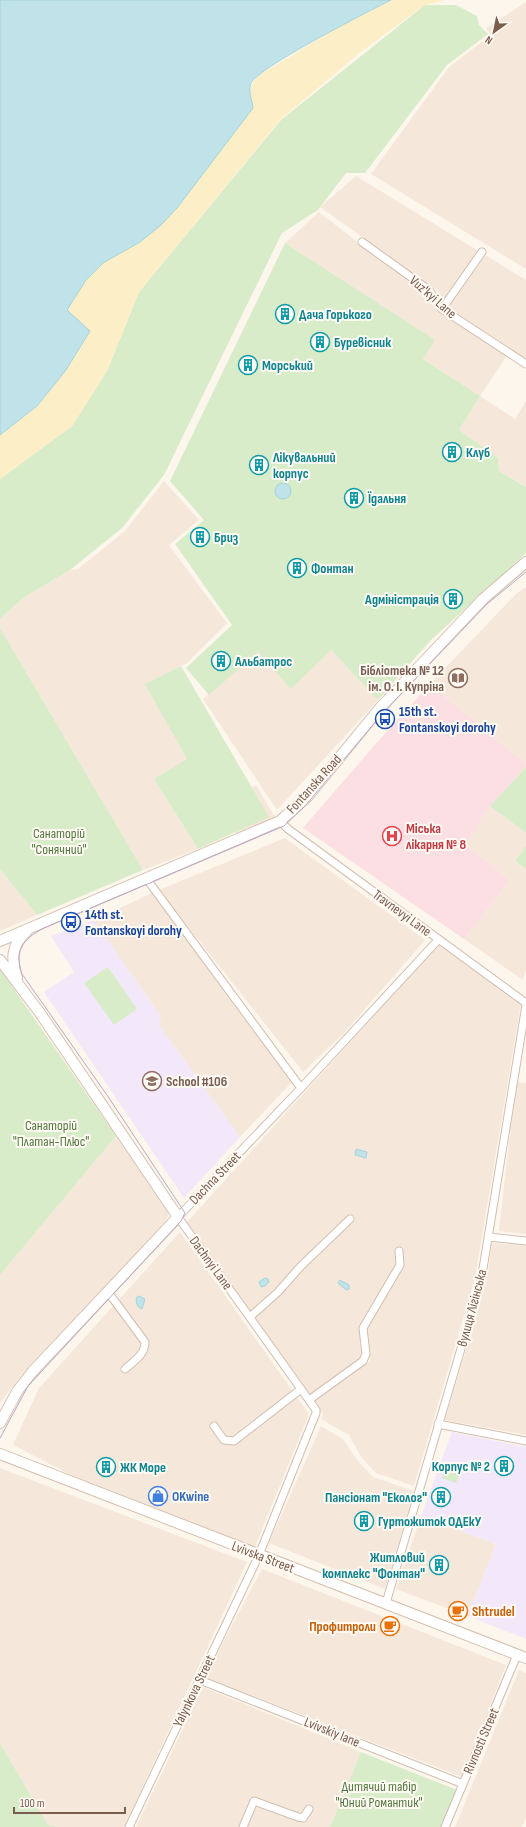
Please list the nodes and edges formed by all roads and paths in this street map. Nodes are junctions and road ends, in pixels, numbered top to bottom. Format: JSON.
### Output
{"nodes":[{"id":1,"x":362,"y":242,"type":"dead end"},
{"id":2,"x":482,"y":252,"type":"dead end"},
{"id":3,"x":442,"y":308,"type":"junction"},
{"id":4,"x":526,"y":364,"type":"edge"},
{"id":5,"x":526,"y":562,"type":"edge"},
{"id":6,"x":280,"y":821,"type":"junction"},
{"id":7,"x":146,"y":878,"type":"junction"},
{"id":8,"x":31,"y":927,"type":"junction"},
{"id":9,"x":0,"y":940,"type":"edge"},
{"id":10,"x":438,"y":940,"type":"junction"},
{"id":11,"x":0,"y":960,"type":"edge"},
{"id":12,"x":20,"y":984,"type":"junction"},
{"id":13,"x":526,"y":1004,"type":"edge"},
{"id":14,"x":301,"y":1088,"type":"junction"},
{"id":15,"x":178,"y":1217,"type":"junction"},
{"id":16,"x":350,"y":1219,"type":"dead end"},
{"id":17,"x":488,"y":1237,"type":"junction"},
{"id":18,"x":526,"y":1241,"type":"edge"},
{"id":19,"x":399,"y":1251,"type":"dead end"},
{"id":20,"x":108,"y":1292,"type":"junction"},
{"id":21,"x":250,"y":1317,"type":"junction"},
{"id":22,"x":125,"y":1369,"type":"dead end"},
{"id":23,"x":301,"y":1389,"type":"junction"},
{"id":24,"x":309,"y":1400,"type":"junction"},
{"id":25,"x":0,"y":1423,"type":"edge"},
{"id":26,"x":438,"y":1424,"type":"junction"},
{"id":27,"x":214,"y":1426,"type":"dead end"},
{"id":28,"x":526,"y":1441,"type":"edge"},
{"id":29,"x":0,"y":1454,"type":"edge"},
{"id":30,"x":259,"y":1555,"type":"junction"},
{"id":31,"x":386,"y":1603,"type":"junction"},
{"id":32,"x":522,"y":1657,"type":"edge"},
{"id":33,"x":200,"y":1680,"type":"junction"},
{"id":34,"x":463,"y":1784,"type":"junction"},
{"id":35,"x":310,"y":1809,"type":"dead end"},
{"id":36,"x":129,"y":1827,"type":"edge"},
{"id":37,"x":243,"y":1827,"type":"edge"},
{"id":38,"x":446,"y":1827,"type":"edge"}],
"edges":[{"from":1,"to":3,"type":"street","name":"Vuz'kyi Lane"},
{"from":2,"to":3,"type":"street"},
{"from":3,"to":4,"type":"street","name":"Vuz'kyi Lane"},
{"from":5,"to":6,"type":"main road","name":"Fontanska Road"},
{"from":6,"to":7,"type":"main road","name":"Fontanska Road"},
{"from":6,"to":10,"type":"street","name":"Travnevyi Lane"},
{"from":7,"to":8,"type":"main road","name":"Fontanska Road"},
{"from":7,"to":14,"type":"street"},
{"from":8,"to":9,"type":"main road","name":"Fontanska Road"},
{"from":8,"to":12,"type":"main road","name":"Dachnyi Lane"},
{"from":10,"to":13,"type":"street","name":"Travnevyi Lane"},
{"from":10,"to":14,"type":"street","name":"Dachna Street"},
{"from":11,"to":12,"type":"main road","name":"Dachnyi Lane"},
{"from":12,"to":15,"type":"main road","name":"Dachnyi Lane"},
{"from":13,"to":17,"type":"street","name":"вулиця Лігінська"},
{"from":14,"to":15,"type":"street","name":"Dachna Street"},
{"from":15,"to":20,"type":"main road","name":"Dachna Street"},
{"from":15,"to":21,"type":"street","name":"Dachnyi Lane"},
{"from":16,"to":21,"type":"street"},
{"from":17,"to":18,"type":"street"},
{"from":17,"to":26,"type":"street","name":"вулиця Лігінська"},
{"from":19,"to":24,"type":"street"},
{"from":20,"to":22,"type":"street"},
{"from":20,"to":25,"type":"main road","name":"Dachna Street"},
{"from":21,"to":23,"type":"street","name":"Dachnyi Lane"},
{"from":23,"to":24,"type":"street","name":"Dachnyi Lane"},
{"from":23,"to":27,"type":"street"},
{"from":24,"to":30,"type":"street","name":"Dachnyi Lane"},
{"from":26,"to":28,"type":"street"},
{"from":26,"to":31,"type":"street","name":"вулиця Лігінська"},
{"from":29,"to":30,"type":"main road","name":"Lvivska Street"},
{"from":30,"to":31,"type":"main road","name":"Lvivska Street"},
{"from":30,"to":33,"type":"street","name":"Yalynkova Street"},
{"from":31,"to":32,"type":"main road","name":"Lvivska Street"},
{"from":32,"to":34,"type":"street","name":"Rivnosti Street"},
{"from":33,"to":34,"type":"street","name":"Lvivskiy lane"},
{"from":33,"to":36,"type":"street","name":"Yalynkova Street"},
{"from":34,"to":38,"type":"street","name":"Rivnosti Street"},
{"from":35,"to":37,"type":"street"}]}
